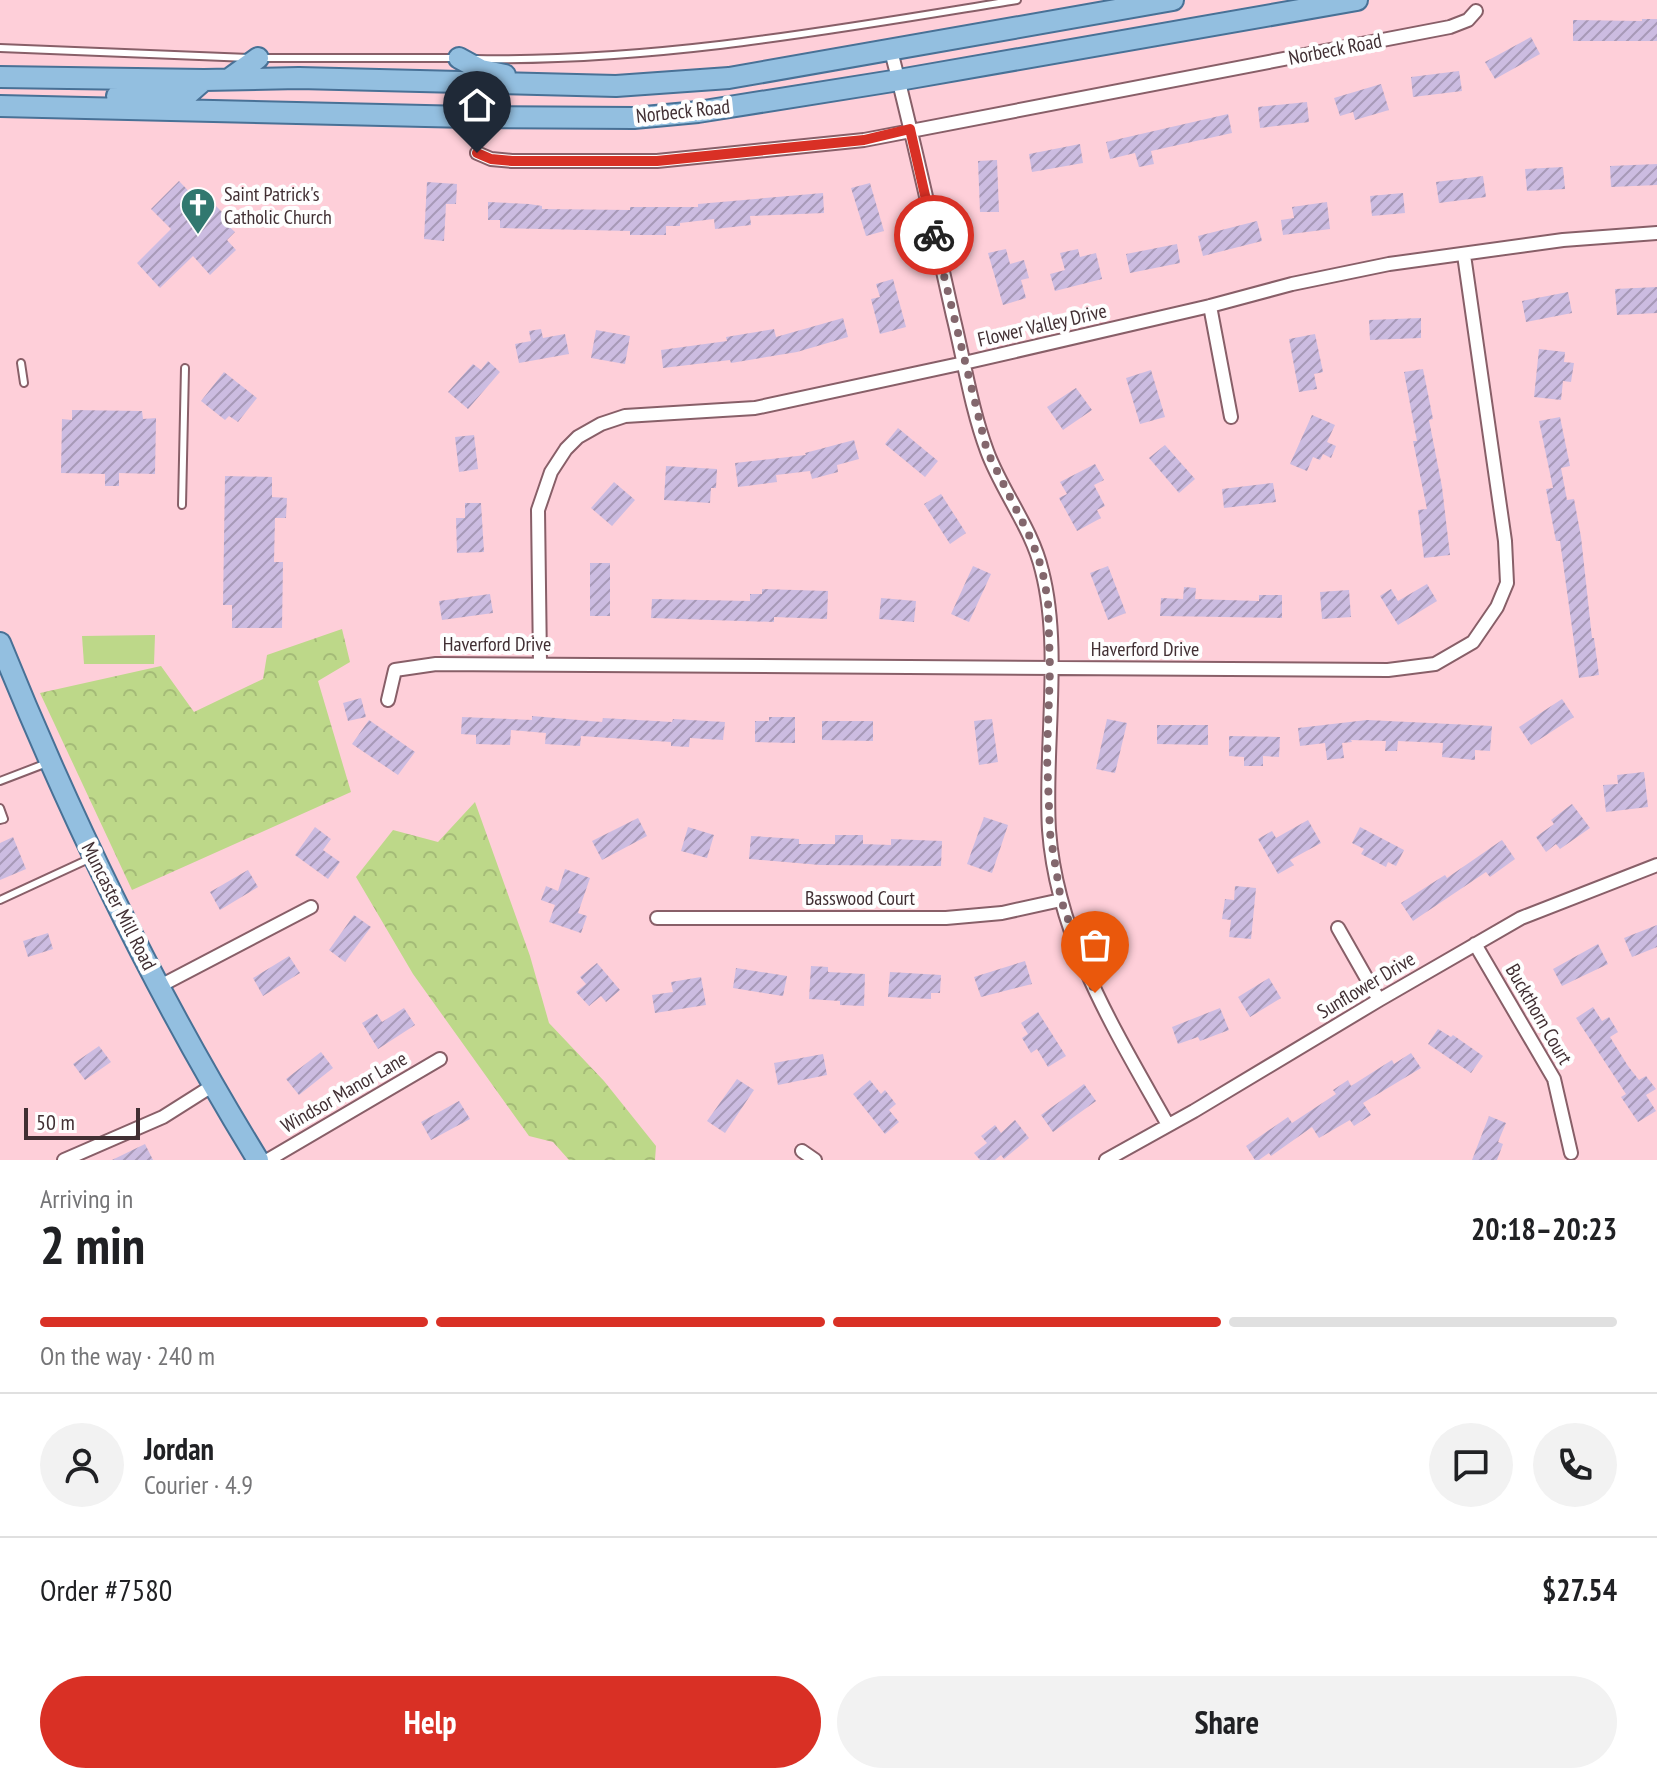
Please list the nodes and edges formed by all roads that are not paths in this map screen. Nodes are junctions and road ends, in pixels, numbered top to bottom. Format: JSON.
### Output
{"nodes":[{"id":1,"x":1017,"y":0,"type":"edge"},
{"id":2,"x":1173,"y":0,"type":"edge"},
{"id":3,"x":1357,"y":0,"type":"edge"},
{"id":4,"x":1476,"y":11,"type":"dead end"},
{"id":5,"x":0,"y":48,"type":"edge"},
{"id":6,"x":891,"y":51,"type":"junction"},
{"id":7,"x":258,"y":58,"type":"junction"},
{"id":8,"x":459,"y":58,"type":"junction"},
{"id":9,"x":0,"y":77,"type":"edge"},
{"id":10,"x":229,"y":79,"type":"junction"},
{"id":11,"x":204,"y":80,"type":"junction"},
{"id":12,"x":899,"y":80,"type":"junction"},
{"id":13,"x":552,"y":84,"type":"junction"},
{"id":14,"x":0,"y":106,"type":"edge"},
{"id":15,"x":83,"y":108,"type":"junction"},
{"id":16,"x":910,"y":129,"type":"junction"},
{"id":17,"x":477,"y":153,"type":"dead end"},
{"id":18,"x":1657,"y":233,"type":"edge"},
{"id":19,"x":1464,"y":255,"type":"junction"},
{"id":20,"x":1210,"y":306,"type":"junction"},
{"id":21,"x":21,"y":363,"type":"dead end"},
{"id":22,"x":964,"y":363,"type":"junction"},
{"id":23,"x":185,"y":368,"type":"dead end"},
{"id":24,"x":24,"y":383,"type":"dead end"},
{"id":25,"x":1231,"y":417,"type":"dead end"},
{"id":26,"x":182,"y":505,"type":"dead end"},
{"id":27,"x":0,"y":643,"type":"edge"},
{"id":28,"x":540,"y":663,"type":"junction"},
{"id":29,"x":1050,"y":669,"type":"junction"},
{"id":30,"x":388,"y":700,"type":"dead end"},
{"id":31,"x":50,"y":762,"type":"junction"},
{"id":32,"x":0,"y":781,"type":"edge"},
{"id":33,"x":0,"y":808,"type":"edge"},
{"id":34,"x":0,"y":820,"type":"edge"},
{"id":35,"x":94,"y":856,"type":"junction"},
{"id":36,"x":1657,"y":865,"type":"edge"},
{"id":37,"x":0,"y":900,"type":"edge"},
{"id":38,"x":1061,"y":900,"type":"junction"},
{"id":39,"x":311,"y":907,"type":"dead end"},
{"id":40,"x":657,"y":918,"type":"dead end"},
{"id":41,"x":1338,"y":928,"type":"dead end"},
{"id":42,"x":1475,"y":944,"type":"junction"},
{"id":43,"x":160,"y":986,"type":"junction"},
{"id":44,"x":1379,"y":1000,"type":"junction"},
{"id":45,"x":440,"y":1059,"type":"dead end"},
{"id":46,"x":212,"y":1086,"type":"junction"},
{"id":47,"x":1168,"y":1125,"type":"junction"},
{"id":48,"x":802,"y":1151,"type":"dead end"},
{"id":49,"x":1571,"y":1153,"type":"dead end"},
{"id":50,"x":64,"y":1160,"type":"edge"},
{"id":51,"x":258,"y":1160,"type":"edge"},
{"id":52,"x":268,"y":1160,"type":"edge"},
{"id":53,"x":815,"y":1160,"type":"edge"},
{"id":54,"x":1106,"y":1160,"type":"edge"}],
"edges":[{"from":1,"to":8,"type":"lane"},
{"from":2,"to":6,"type":"main road","name":"Norbeck Road"},
{"from":3,"to":12,"type":"main road","name":"Norbeck Road"},
{"from":4,"to":16,"type":"street","name":"Norbeck Road"},
{"from":5,"to":7,"type":"lane"},
{"from":6,"to":12,"type":"street"},
{"from":6,"to":13,"type":"main road","name":"Norbeck Road"},
{"from":7,"to":8,"type":"lane"},
{"from":7,"to":10,"type":"main road"},
{"from":8,"to":13,"type":"main road"},
{"from":9,"to":11,"type":"main road","name":"Norbeck Road"},
{"from":10,"to":11,"type":"main road","name":"Norbeck Road"},
{"from":10,"to":13,"type":"main road","name":"Norbeck Road"},
{"from":11,"to":15,"type":"main road"},
{"from":12,"to":15,"type":"main road","name":"Norbeck Road"},
{"from":12,"to":16,"type":"street"},
{"from":14,"to":15,"type":"main road","name":"Norbeck Road"},
{"from":16,"to":17,"type":"street","name":"Norbeck Road"},
{"from":16,"to":22,"type":"street"},
{"from":18,"to":19,"type":"street","name":"Flower Valley Drive"},
{"from":19,"to":20,"type":"street","name":"Flower Valley Drive"},
{"from":19,"to":29,"type":"street","name":"Haverford Drive"},
{"from":20,"to":22,"type":"street","name":"Flower Valley Drive"},
{"from":20,"to":25,"type":"street"},
{"from":21,"to":24,"type":"lane"},
{"from":22,"to":28,"type":"street","name":"Flower Valley Drive"},
{"from":22,"to":29,"type":"street"},
{"from":23,"to":26,"type":"lane"},
{"from":27,"to":31,"type":"main road","name":"Muncaster Mill Road"},
{"from":28,"to":29,"type":"street","name":"Haverford Drive"},
{"from":28,"to":30,"type":"street","name":"Haverford Drive"},
{"from":29,"to":38,"type":"street"},
{"from":31,"to":32,"type":"lane"},
{"from":31,"to":35,"type":"main road","name":"Muncaster Mill Road"},
{"from":33,"to":34,"type":"lane"},
{"from":35,"to":37,"type":"lane"},
{"from":35,"to":43,"type":"main road","name":"Muncaster Mill Road"},
{"from":36,"to":42,"type":"street","name":"Sunflower Drive"},
{"from":38,"to":40,"type":"street","name":"Basswood Court"},
{"from":38,"to":47,"type":"street"},
{"from":39,"to":43,"type":"street"},
{"from":41,"to":44,"type":"street"},
{"from":42,"to":44,"type":"street","name":"Sunflower Drive"},
{"from":42,"to":49,"type":"street","name":"Buckthorn Court"},
{"from":43,"to":46,"type":"main road","name":"Muncaster Mill Road"},
{"from":44,"to":47,"type":"street","name":"Sunflower Drive"},
{"from":45,"to":52,"type":"street","name":"Windsor Manor Lane"},
{"from":46,"to":50,"type":"street"},
{"from":46,"to":51,"type":"main road","name":"Muncaster Mill Road"},
{"from":47,"to":54,"type":"street","name":"Sunflower Drive"},
{"from":48,"to":53,"type":"street"}]}
